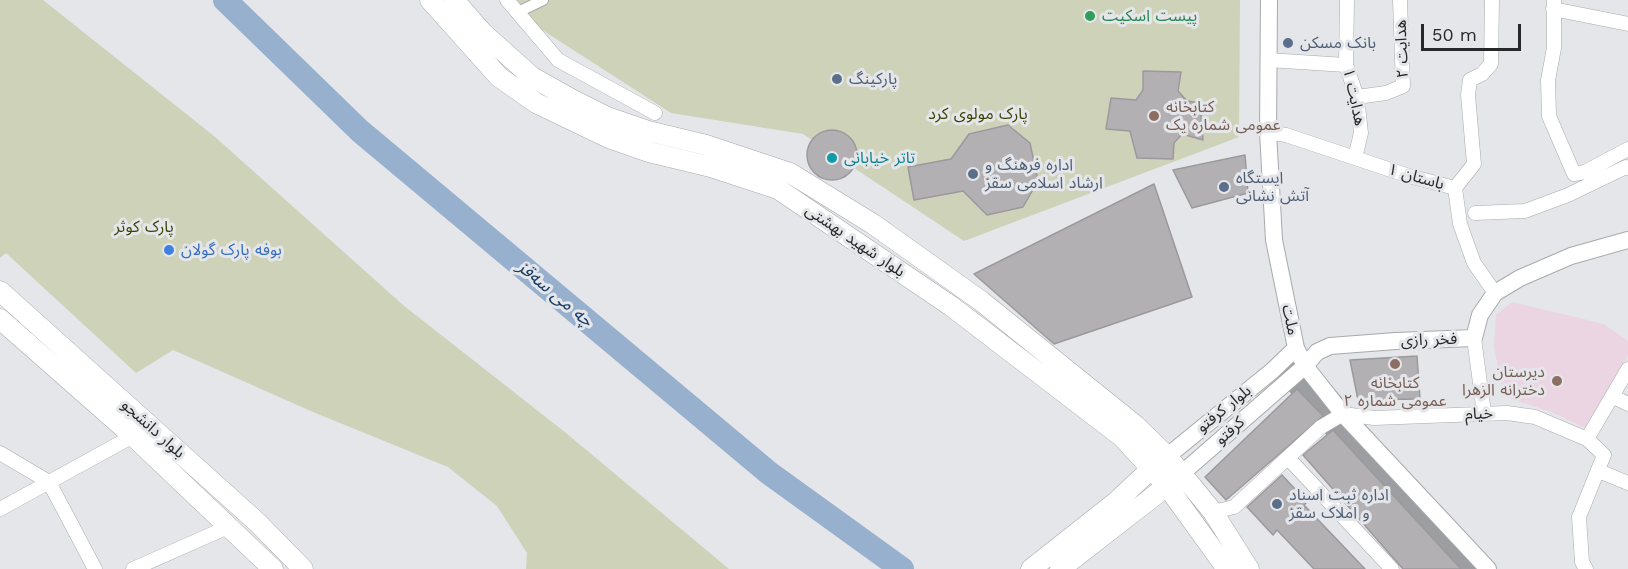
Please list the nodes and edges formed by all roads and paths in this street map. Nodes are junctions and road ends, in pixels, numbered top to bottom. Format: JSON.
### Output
{"nodes":[{"id":1,"x":430,"y":0,"type":"edge"},
{"id":2,"x":454,"y":0,"type":"edge"},
{"id":3,"x":507,"y":0,"type":"edge"},
{"id":4,"x":543,"y":0,"type":"edge"},
{"id":5,"x":1269,"y":0,"type":"edge"},
{"id":6,"x":1347,"y":0,"type":"edge"},
{"id":7,"x":1400,"y":0,"type":"edge"},
{"id":8,"x":1492,"y":0,"type":"edge"},
{"id":9,"x":1554,"y":5,"type":"edge"},
{"id":10,"x":516,"y":13,"type":"junction"},
{"id":11,"x":1628,"y":24,"type":"edge"},
{"id":12,"x":1268,"y":60,"type":"junction"},
{"id":13,"x":1346,"y":65,"type":"junction"},
{"id":14,"x":1357,"y":97,"type":"junction"},
{"id":15,"x":655,"y":113,"type":"dead end"},
{"id":16,"x":1268,"y":132,"type":"junction"},
{"id":17,"x":1628,"y":148,"type":"edge"},
{"id":18,"x":1355,"y":158,"type":"junction"},
{"id":19,"x":1628,"y":168,"type":"edge"},
{"id":20,"x":1455,"y":188,"type":"junction"},
{"id":21,"x":1475,"y":213,"type":"dead end"},
{"id":22,"x":1628,"y":240,"type":"edge"},
{"id":23,"x":0,"y":291,"type":"edge"},
{"id":24,"x":1494,"y":293,"type":"junction"},
{"id":25,"x":0,"y":319,"type":"edge"},
{"id":26,"x":1474,"y":338,"type":"junction"},
{"id":27,"x":1296,"y":348,"type":"junction"},
{"id":28,"x":1305,"y":366,"type":"junction"},
{"id":29,"x":1628,"y":369,"type":"edge"},
{"id":30,"x":1614,"y":397,"type":"junction"},
{"id":31,"x":1628,"y":404,"type":"edge"},
{"id":32,"x":1484,"y":413,"type":"junction"},
{"id":33,"x":1343,"y":414,"type":"junction"},
{"id":34,"x":132,"y":436,"type":"junction"},
{"id":35,"x":1587,"y":440,"type":"junction"},
{"id":36,"x":0,"y":453,"type":"edge"},
{"id":37,"x":1167,"y":456,"type":"junction"},
{"id":38,"x":1288,"y":459,"type":"junction"},
{"id":39,"x":1151,"y":469,"type":"junction"},
{"id":40,"x":1599,"y":471,"type":"junction"},
{"id":41,"x":1183,"y":473,"type":"junction"},
{"id":42,"x":49,"y":482,"type":"junction"},
{"id":43,"x":1628,"y":483,"type":"edge"},
{"id":44,"x":1167,"y":486,"type":"junction"},
{"id":45,"x":1122,"y":508,"type":"junction"},
{"id":46,"x":0,"y":509,"type":"edge"},
{"id":47,"x":1213,"y":512,"type":"junction"},
{"id":48,"x":258,"y":523,"type":"junction"},
{"id":49,"x":228,"y":527,"type":"junction"},
{"id":50,"x":244,"y":540,"type":"junction"},
{"id":51,"x":270,"y":568,"type":"edge"},
{"id":52,"x":95,"y":569,"type":"edge"},
{"id":53,"x":136,"y":569,"type":"edge"},
{"id":54,"x":303,"y":569,"type":"edge"},
{"id":55,"x":1031,"y":569,"type":"edge"},
{"id":56,"x":1060,"y":569,"type":"edge"},
{"id":57,"x":1227,"y":569,"type":"edge"},
{"id":58,"x":1249,"y":569,"type":"edge"},
{"id":59,"x":1392,"y":569,"type":"edge"},
{"id":60,"x":1488,"y":569,"type":"edge"},
{"id":61,"x":1586,"y":569,"type":"edge"}],
"edges":[{"from":1,"to":39,"type":"main road","name":"بلوار شهید بهشتی"},
{"from":2,"to":37,"type":"main road","name":"بلوار شهید بهشتی"},
{"from":3,"to":10,"type":"street"},
{"from":4,"to":10,"type":"street"},
{"from":5,"to":12,"type":"street","name":"ملت"},
{"from":6,"to":13,"type":"street","name":"هدایت ۱"},
{"from":7,"to":14,"type":"street","name":"هدایت ۲"},
{"from":8,"to":20,"type":"street"},
{"from":9,"to":11,"type":"street"},
{"from":9,"to":17,"type":"street"},
{"from":10,"to":15,"type":"street"},
{"from":12,"to":13,"type":"street"},
{"from":12,"to":16,"type":"street","name":"ملت"},
{"from":13,"to":14,"type":"street","name":"هدایت ۱"},
{"from":14,"to":18,"type":"street","name":"هدایت ۱"},
{"from":16,"to":18,"type":"street","name":"باستان ۱"},
{"from":16,"to":27,"type":"street","name":"ملت"},
{"from":18,"to":20,"type":"street","name":"باستان ۱"},
{"from":19,"to":21,"type":"street"},
{"from":20,"to":24,"type":"street","name":"باستان ۱"},
{"from":22,"to":24,"type":"street","name":"فخر رازی"},
{"from":23,"to":48,"type":"main road","name":"بلوار دانشجو"},
{"from":24,"to":26,"type":"street","name":"فخر رازی"},
{"from":25,"to":34,"type":"main road","name":"بلوار دانشجو"},
{"from":26,"to":28,"type":"street","name":"فخر رازی"},
{"from":26,"to":32,"type":"street"},
{"from":27,"to":28,"type":"street","name":"ملت"},
{"from":27,"to":37,"type":"street","name":"بلوار کرفتو"},
{"from":28,"to":33,"type":"street","name":"ملت"},
{"from":28,"to":41,"type":"street","name":"کرفتو"},
{"from":29,"to":30,"type":"street"},
{"from":30,"to":31,"type":"street"},
{"from":30,"to":35,"type":"street"},
{"from":32,"to":33,"type":"street","name":"خیام"},
{"from":32,"to":35,"type":"street","name":"خیام"},
{"from":33,"to":38,"type":"street"},
{"from":33,"to":60,"type":"street","name":"ملت"},
{"from":34,"to":42,"type":"street"},
{"from":34,"to":49,"type":"main road","name":"بلوار دانشجو"},
{"from":35,"to":40,"type":"street","name":"خیام"},
{"from":36,"to":42,"type":"street"},
{"from":37,"to":39,"type":"street","name":"بلوار کرفتو"},
{"from":37,"to":41,"type":"main road","name":"بلوار شهید بهشتی"},
{"from":38,"to":47,"type":"street"},
{"from":38,"to":59,"type":"street"},
{"from":39,"to":44,"type":"main road","name":"بلوار شهید بهشتی"},
{"from":39,"to":45,"type":"main road"},
{"from":40,"to":43,"type":"street"},
{"from":40,"to":61,"type":"street"},
{"from":41,"to":44,"type":"street","name":"کرفتو"},
{"from":41,"to":47,"type":"main road","name":"بلوار شهید بهشتی"},
{"from":42,"to":46,"type":"street"},
{"from":42,"to":52,"type":"street"},
{"from":44,"to":45,"type":"main road"},
{"from":44,"to":57,"type":"main road","name":"بلوار شهید بهشتی"},
{"from":45,"to":55,"type":"main road"},
{"from":45,"to":56,"type":"main road"},
{"from":47,"to":58,"type":"main road","name":"بلوار شهید بهشتی"},
{"from":48,"to":50,"type":"main road"},
{"from":48,"to":54,"type":"main road","name":"بلوار دانشجو"},
{"from":49,"to":50,"type":"main road","name":"بلوار دانشجو"},
{"from":49,"to":53,"type":"street"},
{"from":50,"to":51,"type":"main road","name":"بلوار دانشجو"}]}
